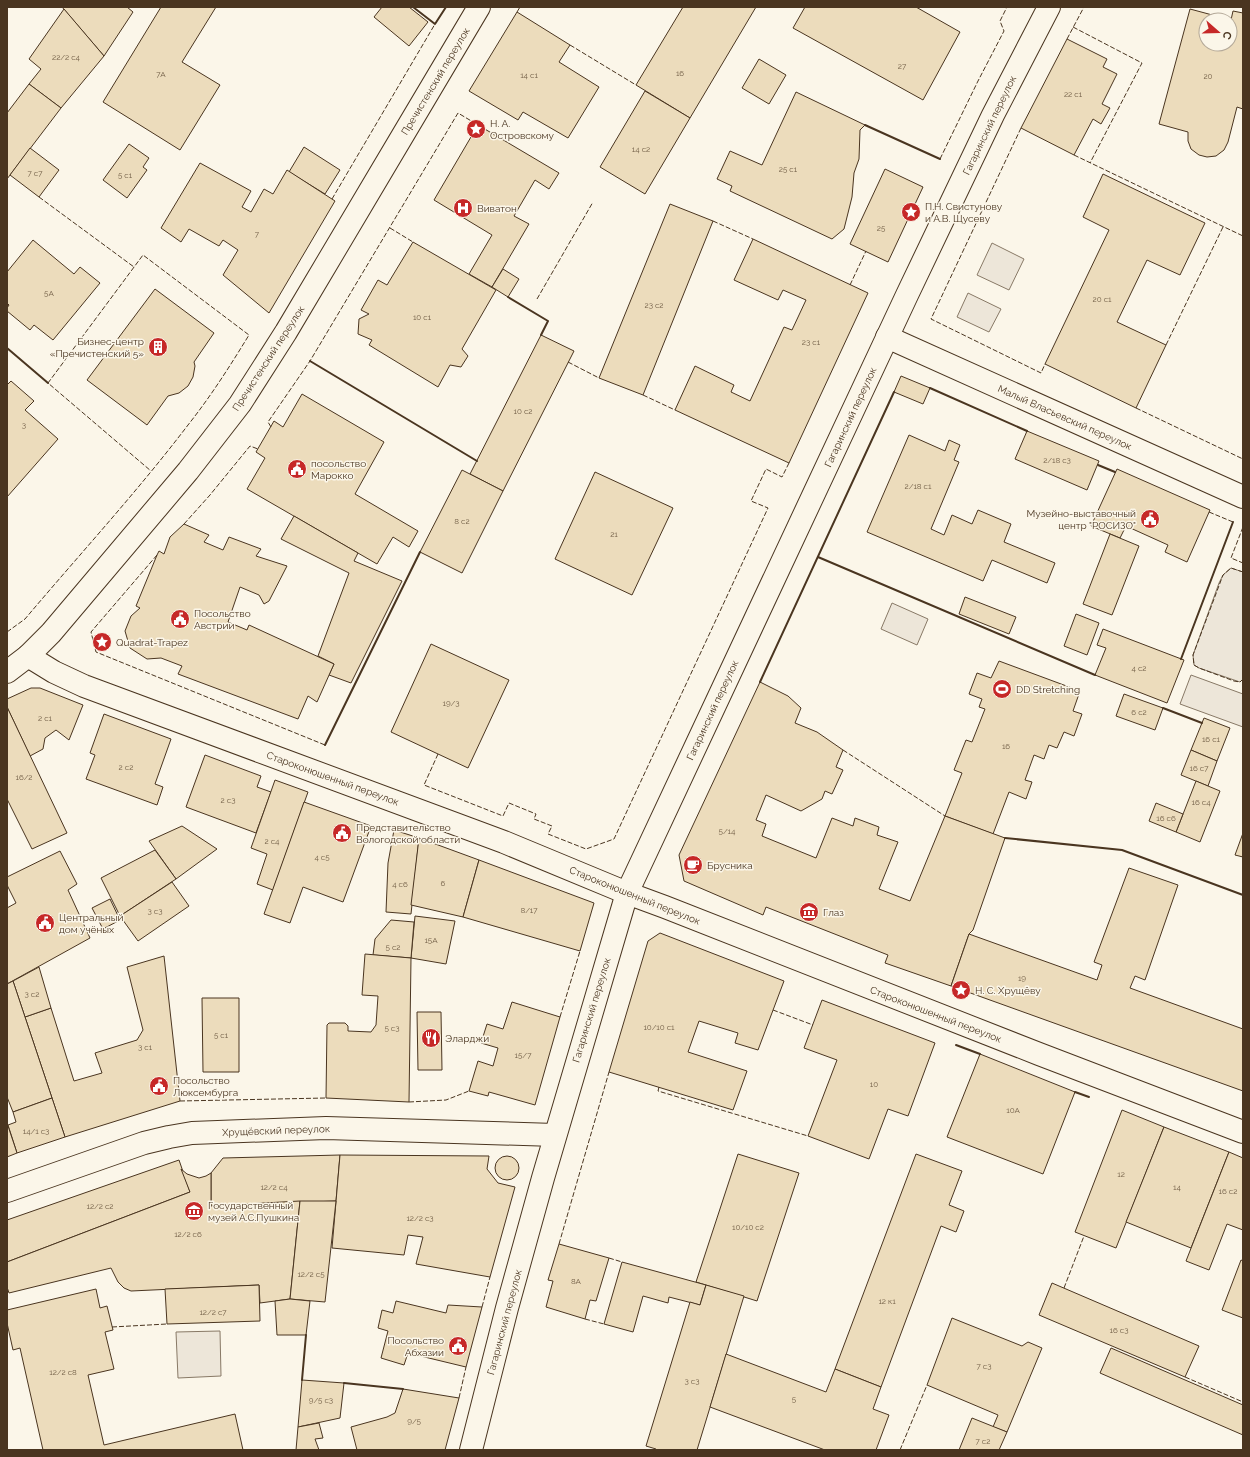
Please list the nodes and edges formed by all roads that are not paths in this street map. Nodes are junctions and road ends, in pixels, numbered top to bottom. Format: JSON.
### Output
{"nodes":[{"id":1,"x":479,"y":7,"type":"edge"},
{"id":2,"x":1049,"y":7,"type":"edge"},
{"id":3,"x":887,"y":337,"type":"junction"},
{"id":4,"x":1243,"y":497,"type":"edge"},
{"id":5,"x":28,"y":656,"type":"junction"},
{"id":6,"x":7,"y":672,"type":"edge"},
{"id":7,"x":627,"y":894,"type":"junction"},
{"id":8,"x":1243,"y":1132,"type":"edge"},
{"id":9,"x":555,"y":1134,"type":"junction"},
{"id":10,"x":7,"y":1191,"type":"edge"},
{"id":11,"x":471,"y":1450,"type":"edge"}],
"edges":[{"from":1,"to":5,"type":"street","name":"Пречистенский переулок"},
{"from":2,"to":3,"type":"street","name":"Гагаринский переулок"},
{"from":3,"to":4,"type":"street","name":"Малый Власьевский переулок"},
{"from":3,"to":7,"type":"street","name":"Гагаринский переулок"},
{"from":5,"to":6,"type":"street","name":"Пречистенский переулок"},
{"from":5,"to":7,"type":"street","name":"Староконюшенный переулок"},
{"from":7,"to":8,"type":"street","name":"Староконюшенный переулок"},
{"from":7,"to":9,"type":"street","name":"Гагаринский переулок"},
{"from":9,"to":10,"type":"street","name":"Хрущёвский переулок"},
{"from":9,"to":11,"type":"street","name":"Гагаринский переулок"}]}
